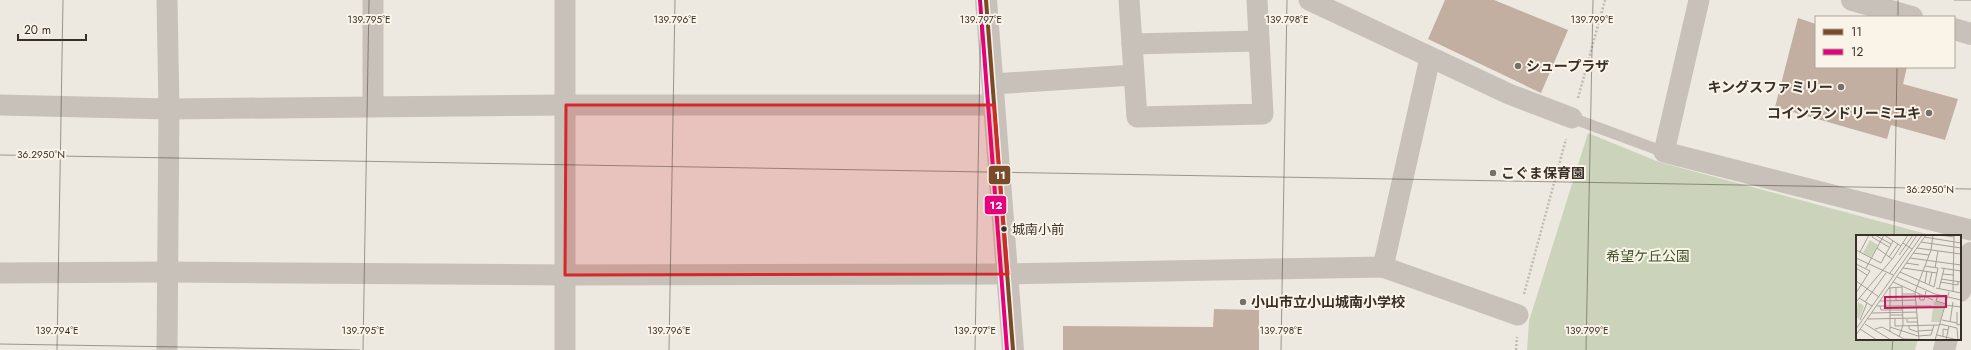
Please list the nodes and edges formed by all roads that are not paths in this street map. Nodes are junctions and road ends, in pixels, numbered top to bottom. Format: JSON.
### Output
{"nodes":[{"id":1,"x":167,"y":0,"type":"edge"},
{"id":2,"x":373,"y":0,"type":"edge"},
{"id":3,"x":566,"y":0,"type":"edge"},
{"id":4,"x":986,"y":0,"type":"edge"},
{"id":5,"x":1129,"y":0,"type":"edge"},
{"id":6,"x":1257,"y":0,"type":"edge"},
{"id":7,"x":1309,"y":0,"type":"edge"},
{"id":8,"x":1699,"y":0,"type":"edge"},
{"id":9,"x":1852,"y":0,"type":"edge"},
{"id":10,"x":1908,"y":16,"type":"edge"},
{"id":11,"x":1955,"y":29,"type":"edge"},
{"id":12,"x":1971,"y":34,"type":"edge"},
{"id":13,"x":1258,"y":41,"type":"junction"},
{"id":14,"x":1132,"y":44,"type":"junction"},
{"id":15,"x":1430,"y":58,"type":"junction"},
{"id":16,"x":1133,"y":75,"type":"junction"},
{"id":17,"x":993,"y":84,"type":"junction"},
{"id":18,"x":0,"y":105,"type":"edge"},
{"id":19,"x":566,"y":105,"type":"junction"},
{"id":20,"x":994,"y":105,"type":"junction"},
{"id":21,"x":373,"y":106,"type":"junction"},
{"id":22,"x":169,"y":109,"type":"junction"},
{"id":23,"x":1572,"y":118,"type":"joint"},
{"id":24,"x":1664,"y":152,"type":"junction"},
{"id":25,"x":1971,"y":230,"type":"edge"},
{"id":26,"x":1971,"y":253,"type":"edge"},
{"id":27,"x":1383,"y":267,"type":"junction"},
{"id":28,"x":166,"y":272,"type":"junction"},
{"id":29,"x":0,"y":273,"type":"edge"},
{"id":30,"x":1008,"y":274,"type":"junction"},
{"id":31,"x":565,"y":275,"type":"junction"},
{"id":32,"x":1961,"y":288,"type":"edge"},
{"id":33,"x":1961,"y":291,"type":"edge"},
{"id":34,"x":1971,"y":293,"type":"edge"},
{"id":35,"x":1518,"y":315,"type":"road end"},
{"id":36,"x":1947,"y":340,"type":"edge"},
{"id":37,"x":167,"y":350,"type":"edge"},
{"id":38,"x":565,"y":350,"type":"edge"},
{"id":39,"x":1013,"y":350,"type":"edge"},
{"id":40,"x":1944,"y":350,"type":"edge"}],
"edges":[{"from":1,"to":22,"type":"street"},
{"from":2,"to":21,"type":"street"},
{"from":3,"to":19,"type":"street"},
{"from":4,"to":17,"type":"street"},
{"from":5,"to":14,"type":"street"},
{"from":6,"to":13,"type":"street"},
{"from":7,"to":15,"type":"street"},
{"from":8,"to":24,"type":"street"},
{"from":9,"to":10,"type":"street"},
{"from":11,"to":12,"type":"street"},
{"from":13,"to":14,"type":"street"},
{"from":13,"to":16,"type":"street"},
{"from":14,"to":16,"type":"street"},
{"from":15,"to":23,"type":"street"},
{"from":15,"to":27,"type":"street"},
{"from":16,"to":17,"type":"street"},
{"from":17,"to":20,"type":"street"},
{"from":18,"to":22,"type":"street"},
{"from":19,"to":20,"type":"street"},
{"from":19,"to":21,"type":"street"},
{"from":19,"to":31,"type":"street"},
{"from":20,"to":30,"type":"street"},
{"from":21,"to":22,"type":"street"},
{"from":22,"to":28,"type":"street"},
{"from":23,"to":24,"type":"lane"},
{"from":24,"to":25,"type":"street"},
{"from":26,"to":32,"type":"street"},
{"from":27,"to":30,"type":"street"},
{"from":27,"to":35,"type":"street"},
{"from":28,"to":29,"type":"street"},
{"from":28,"to":31,"type":"street"},
{"from":28,"to":37,"type":"street"},
{"from":30,"to":31,"type":"street"},
{"from":30,"to":39,"type":"street"},
{"from":31,"to":38,"type":"street"},
{"from":33,"to":34,"type":"street"},
{"from":36,"to":40,"type":"street"}]}
